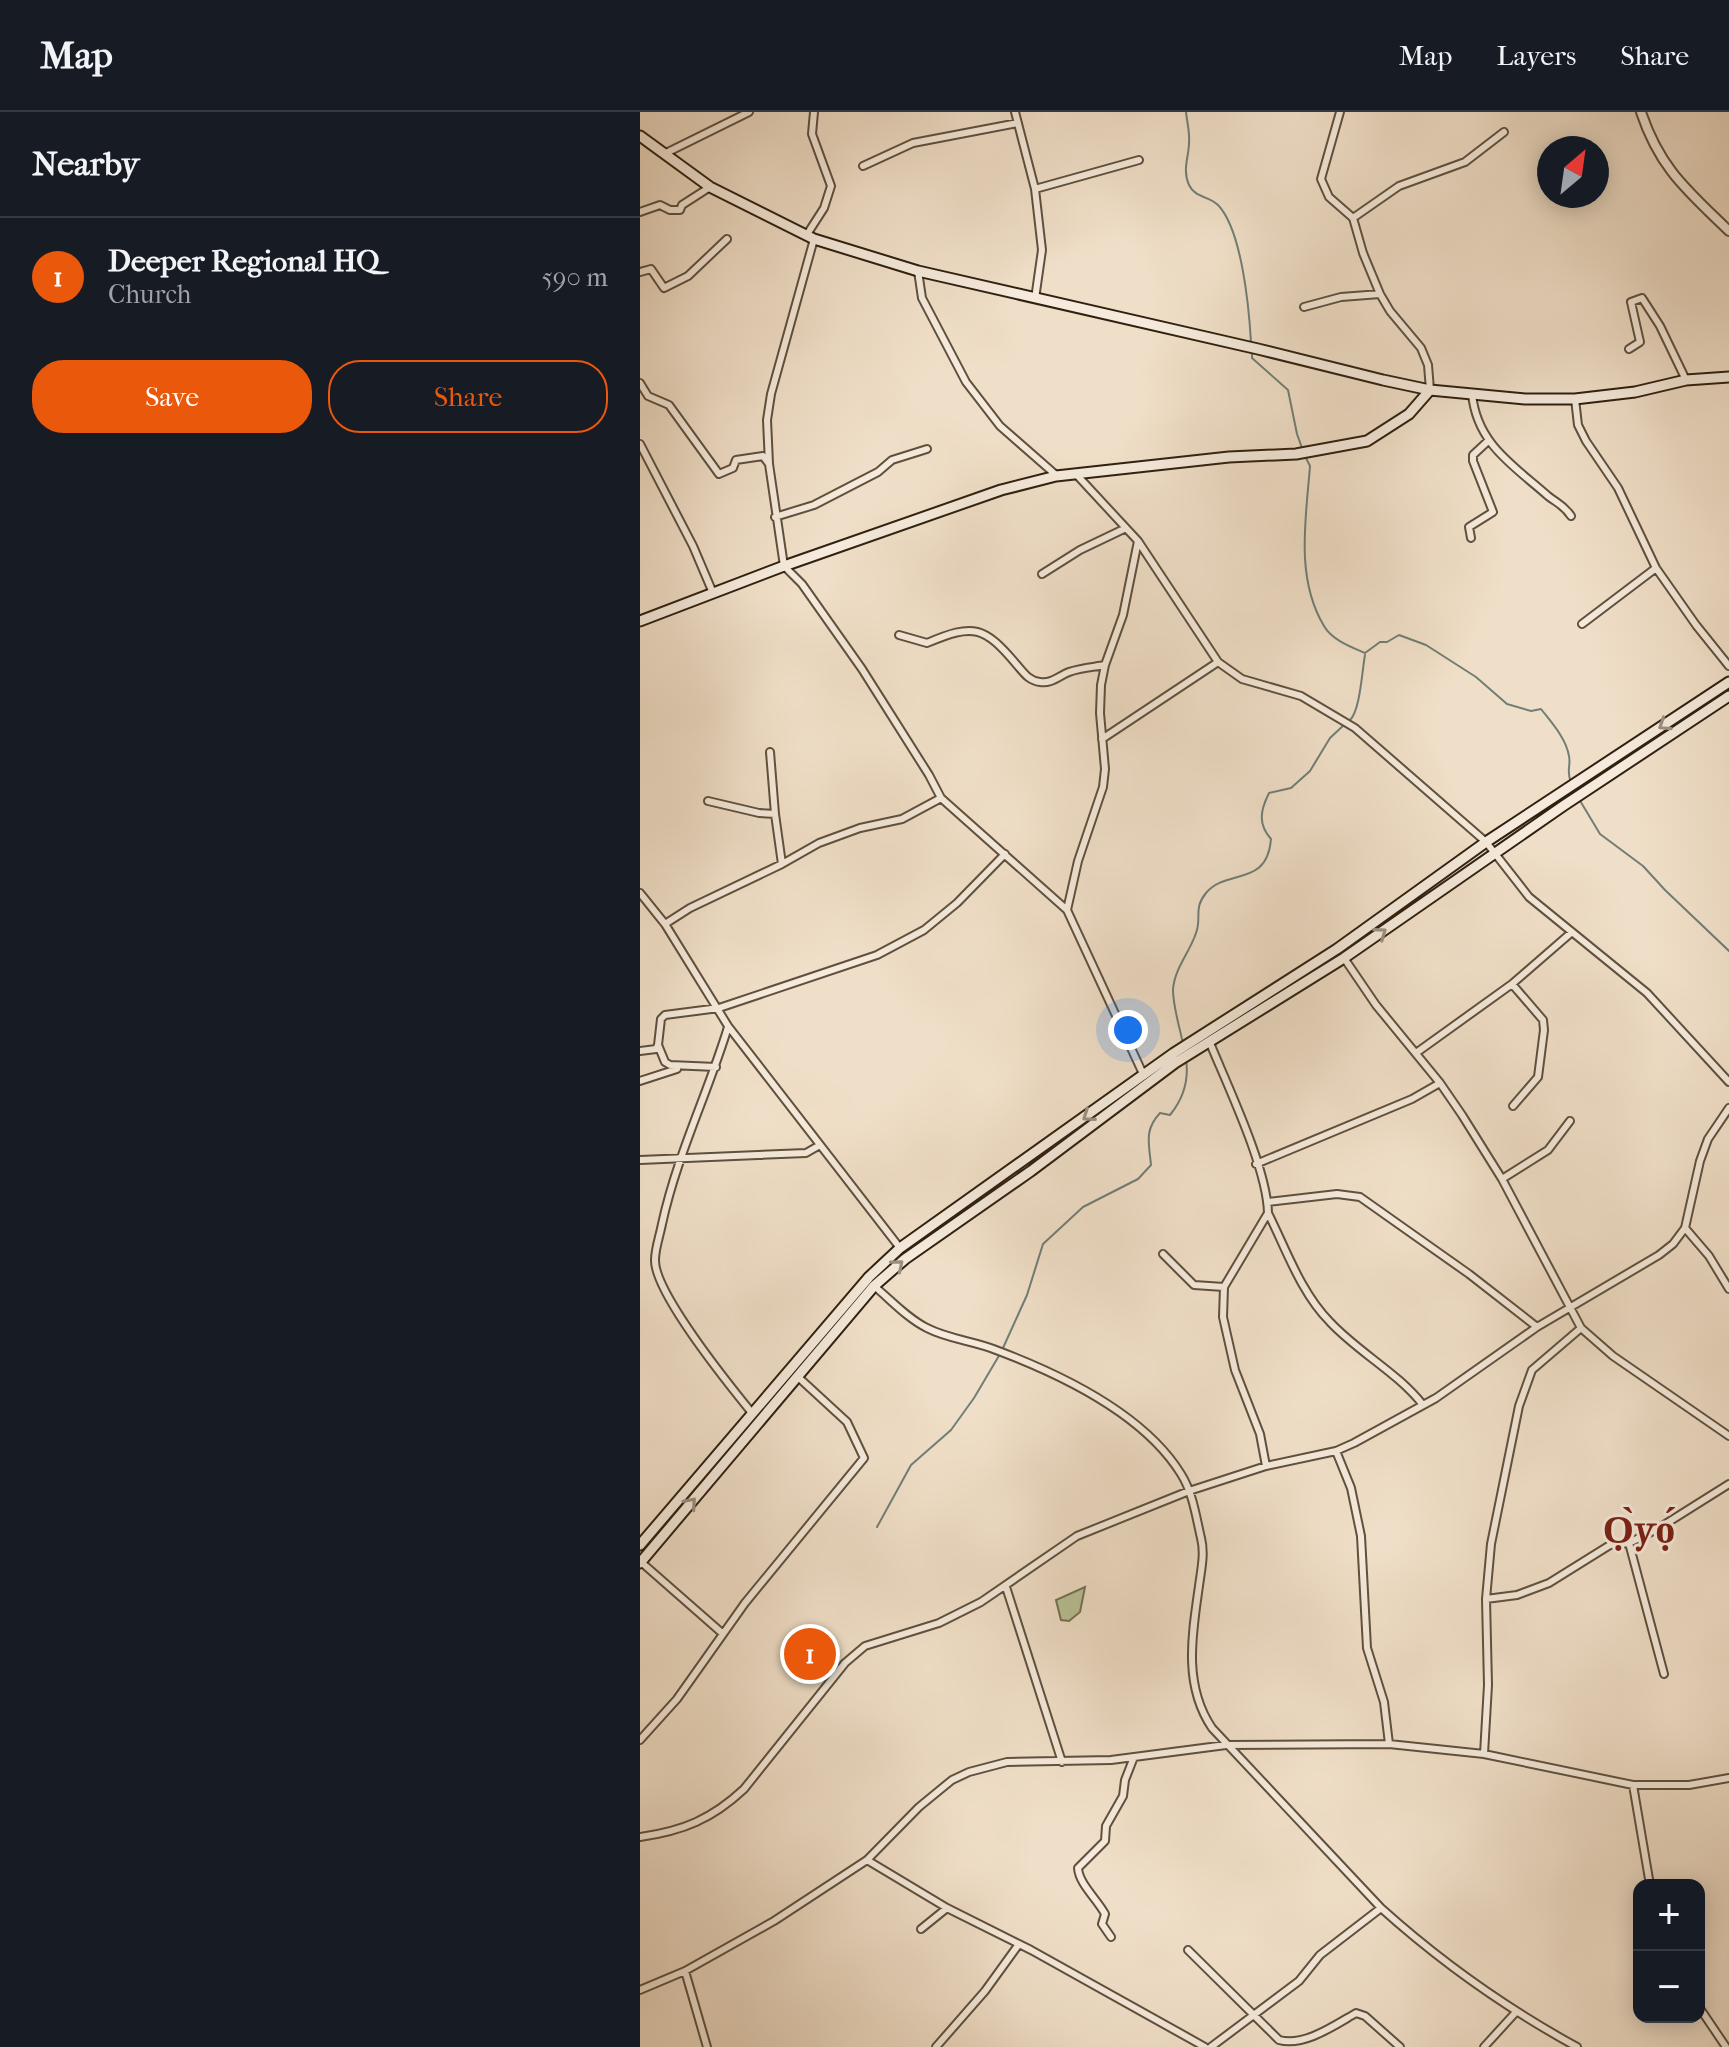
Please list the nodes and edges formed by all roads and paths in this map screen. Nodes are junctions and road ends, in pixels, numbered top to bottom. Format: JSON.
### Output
{"nodes":[{"id":1,"x":749,"y":112,"type":"edge"},
{"id":2,"x":814,"y":112,"type":"edge"},
{"id":3,"x":1015,"y":112,"type":"edge"},
{"id":4,"x":1340,"y":112,"type":"edge"},
{"id":5,"x":1641,"y":112,"type":"edge"},
{"id":6,"x":1018,"y":123,"type":"junction"},
{"id":7,"x":1504,"y":132,"type":"dead end"},
{"id":8,"x":640,"y":137,"type":"edge"},
{"id":9,"x":666,"y":153,"type":"junction"},
{"id":10,"x":1139,"y":160,"type":"dead end"},
{"id":11,"x":863,"y":166,"type":"dead end"},
{"id":12,"x":710,"y":187,"type":"junction"},
{"id":13,"x":1035,"y":189,"type":"junction"},
{"id":14,"x":640,"y":212,"type":"edge"},
{"id":15,"x":1353,"y":218,"type":"junction"},
{"id":16,"x":1729,"y":231,"type":"edge"},
{"id":17,"x":810,"y":238,"type":"junction"},
{"id":18,"x":727,"y":239,"type":"dead end"},
{"id":19,"x":918,"y":271,"type":"junction"},
{"id":20,"x":640,"y":272,"type":"edge"},
{"id":21,"x":1380,"y":294,"type":"junction"},
{"id":22,"x":1035,"y":299,"type":"junction"},
{"id":23,"x":1304,"y":307,"type":"dead end"},
{"id":24,"x":1629,"y":349,"type":"dead end"},
{"id":25,"x":1729,"y":377,"type":"edge"},
{"id":26,"x":1686,"y":380,"type":"junction"},
{"id":27,"x":640,"y":383,"type":"edge"},
{"id":28,"x":1430,"y":390,"type":"junction"},
{"id":29,"x":1472,"y":394,"type":"junction"},
{"id":30,"x":1575,"y":399,"type":"junction"},
{"id":31,"x":1488,"y":441,"type":"junction"},
{"id":32,"x":640,"y":444,"type":"edge"},
{"id":33,"x":927,"y":449,"type":"dead end"},
{"id":34,"x":769,"y":464,"type":"junction"},
{"id":35,"x":1075,"y":473,"type":"junction"},
{"id":36,"x":1056,"y":476,"type":"junction"},
{"id":37,"x":1571,"y":516,"type":"dead end"},
{"id":38,"x":775,"y":517,"type":"junction"},
{"id":39,"x":1126,"y":528,"type":"junction"},
{"id":40,"x":1471,"y":538,"type":"dead end"},
{"id":41,"x":1138,"y":541,"type":"junction"},
{"id":42,"x":784,"y":566,"type":"junction"},
{"id":43,"x":1656,"y":568,"type":"junction"},
{"id":44,"x":1042,"y":574,"type":"dead end"},
{"id":45,"x":713,"y":593,"type":"junction"},
{"id":46,"x":641,"y":619,"type":"edge"},
{"id":47,"x":1582,"y":624,"type":"dead end"},
{"id":48,"x":899,"y":635,"type":"dead end"},
{"id":49,"x":1218,"y":662,"type":"junction"},
{"id":50,"x":1105,"y":665,"type":"junction"},
{"id":51,"x":1729,"y":666,"type":"edge"},
{"id":52,"x":1729,"y":682,"type":"edge"},
{"id":53,"x":1729,"y":696,"type":"edge"},
{"id":54,"x":1102,"y":739,"type":"junction"},
{"id":55,"x":770,"y":752,"type":"dead end"},
{"id":56,"x":941,"y":798,"type":"junction"},
{"id":57,"x":708,"y":801,"type":"dead end"},
{"id":58,"x":775,"y":814,"type":"junction"},
{"id":59,"x":1486,"y":842,"type":"junction"},
{"id":60,"x":1005,"y":854,"type":"junction"},
{"id":61,"x":1494,"y":855,"type":"junction"},
{"id":62,"x":782,"y":864,"type":"junction"},
{"id":63,"x":640,"y":893,"type":"edge"},
{"id":64,"x":1067,"y":910,"type":"junction"},
{"id":65,"x":665,"y":924,"type":"junction"},
{"id":66,"x":1572,"y":932,"type":"junction"},
{"id":67,"x":1344,"y":958,"type":"junction"},
{"id":68,"x":1512,"y":984,"type":"junction"},
{"id":69,"x":719,"y":1008,"type":"junction"},
{"id":70,"x":1244,"y":1016,"type":"junction"},
{"id":71,"x":728,"y":1026,"type":"junction"},
{"id":72,"x":1210,"y":1043,"type":"junction"},
{"id":73,"x":658,"y":1045,"type":"junction"},
{"id":74,"x":1196,"y":1046,"type":"junction"},
{"id":75,"x":640,"y":1051,"type":"edge"},
{"id":76,"x":1416,"y":1053,"type":"junction"},
{"id":77,"x":1174,"y":1058,"type":"junction"},
{"id":78,"x":681,"y":1067,"type":"junction"},
{"id":79,"x":716,"y":1067,"type":"junction"},
{"id":80,"x":1144,"y":1076,"type":"junction"},
{"id":81,"x":640,"y":1081,"type":"edge"},
{"id":82,"x":1729,"y":1082,"type":"edge"},
{"id":83,"x":1440,"y":1083,"type":"junction"},
{"id":84,"x":1513,"y":1106,"type":"dead end"},
{"id":85,"x":1729,"y":1108,"type":"edge"},
{"id":86,"x":1570,"y":1121,"type":"dead end"},
{"id":87,"x":820,"y":1145,"type":"junction"},
{"id":88,"x":680,"y":1157,"type":"junction"},
{"id":89,"x":640,"y":1160,"type":"edge"},
{"id":90,"x":1024,"y":1161,"type":"junction"},
{"id":91,"x":1256,"y":1164,"type":"junction"},
{"id":92,"x":1031,"y":1171,"type":"junction"},
{"id":93,"x":1502,"y":1179,"type":"junction"},
{"id":94,"x":1268,"y":1202,"type":"junction"},
{"id":95,"x":1268,"y":1213,"type":"junction"},
{"id":96,"x":1685,"y":1228,"type":"junction"},
{"id":97,"x":900,"y":1248,"type":"junction"},
{"id":98,"x":1163,"y":1254,"type":"dead end"},
{"id":99,"x":874,"y":1286,"type":"junction"},
{"id":100,"x":1224,"y":1287,"type":"junction"},
{"id":101,"x":1729,"y":1289,"type":"edge"},
{"id":102,"x":1571,"y":1306,"type":"junction"},
{"id":103,"x":1537,"y":1327,"type":"junction"},
{"id":104,"x":1581,"y":1328,"type":"junction"},
{"id":105,"x":797,"y":1376,"type":"junction"},
{"id":106,"x":1423,"y":1405,"type":"junction"},
{"id":107,"x":752,"y":1413,"type":"junction"},
{"id":108,"x":1729,"y":1436,"type":"edge"},
{"id":109,"x":1336,"y":1451,"type":"junction"},
{"id":110,"x":1266,"y":1466,"type":"junction"},
{"id":111,"x":704,"y":1470,"type":"junction"},
{"id":112,"x":713,"y":1477,"type":"junction"},
{"id":113,"x":1729,"y":1484,"type":"edge"},
{"id":114,"x":1189,"y":1491,"type":"junction"},
{"id":115,"x":1629,"y":1543,"type":"junction"},
{"id":116,"x":640,"y":1545,"type":"edge"},
{"id":117,"x":640,"y":1562,"type":"edge"},
{"id":118,"x":1006,"y":1587,"type":"junction"},
{"id":119,"x":1486,"y":1599,"type":"junction"},
{"id":120,"x":722,"y":1633,"type":"junction"},
{"id":121,"x":1664,"y":1674,"type":"dead end"},
{"id":122,"x":640,"y":1740,"type":"edge"},
{"id":123,"x":1389,"y":1744,"type":"junction"},
{"id":124,"x":1226,"y":1745,"type":"junction"},
{"id":125,"x":1484,"y":1754,"type":"junction"},
{"id":126,"x":1134,"y":1757,"type":"junction"},
{"id":127,"x":1062,"y":1762,"type":"junction"},
{"id":128,"x":1729,"y":1778,"type":"edge"},
{"id":129,"x":1633,"y":1785,"type":"junction"},
{"id":130,"x":640,"y":1837,"type":"edge"},
{"id":131,"x":867,"y":1860,"type":"junction"},
{"id":132,"x":1649,"y":1879,"type":"edge"},
{"id":133,"x":947,"y":1908,"type":"junction"},
{"id":134,"x":1381,"y":1908,"type":"junction"},
{"id":135,"x":921,"y":1929,"type":"dead end"},
{"id":136,"x":1111,"y":1937,"type":"dead end"},
{"id":137,"x":1019,"y":1944,"type":"junction"},
{"id":138,"x":1188,"y":1950,"type":"dead end"},
{"id":139,"x":685,"y":1971,"type":"junction"},
{"id":140,"x":640,"y":1990,"type":"edge"},
{"id":141,"x":1516,"y":2012,"type":"junction"},
{"id":142,"x":1254,"y":2015,"type":"junction"},
{"id":143,"x":1705,"y":2016,"type":"edge"},
{"id":144,"x":707,"y":2047,"type":"edge"},
{"id":145,"x":936,"y":2047,"type":"edge"},
{"id":146,"x":1208,"y":2047,"type":"edge"},
{"id":147,"x":1400,"y":2047,"type":"edge"},
{"id":148,"x":1484,"y":2047,"type":"edge"},
{"id":149,"x":1577,"y":2047,"type":"edge"},
{"id":150,"x":1726,"y":2047,"type":"edge"}],
"edges":[{"from":1,"to":9,"type":"street"},
{"from":2,"to":17,"type":"street"},
{"from":3,"to":6,"type":"street"},
{"from":4,"to":15,"type":"street"},
{"from":5,"to":16,"type":"street"},
{"from":6,"to":11,"type":"street"},
{"from":6,"to":13,"type":"street"},
{"from":7,"to":15,"type":"street"},
{"from":8,"to":9,"type":"main road"},
{"from":9,"to":12,"type":"main road"},
{"from":10,"to":13,"type":"street"},
{"from":12,"to":14,"type":"street"},
{"from":12,"to":17,"type":"main road"},
{"from":13,"to":22,"type":"street"},
{"from":15,"to":21,"type":"street"},
{"from":17,"to":19,"type":"main road"},
{"from":17,"to":34,"type":"street"},
{"from":18,"to":20,"type":"street"},
{"from":19,"to":22,"type":"main road"},
{"from":19,"to":36,"type":"street"},
{"from":21,"to":23,"type":"street"},
{"from":21,"to":28,"type":"street"},
{"from":22,"to":28,"type":"main road"},
{"from":24,"to":26,"type":"street"},
{"from":25,"to":26,"type":"main road"},
{"from":26,"to":30,"type":"main road"},
{"from":27,"to":34,"type":"street"},
{"from":28,"to":29,"type":"main road"},
{"from":28,"to":35,"type":"main road"},
{"from":29,"to":30,"type":"main road"},
{"from":29,"to":31,"type":"street"},
{"from":30,"to":43,"type":"street"},
{"from":31,"to":37,"type":"street"},
{"from":31,"to":40,"type":"street"},
{"from":32,"to":45,"type":"street"},
{"from":33,"to":38,"type":"street"},
{"from":34,"to":38,"type":"street"},
{"from":35,"to":36,"type":"main road"},
{"from":35,"to":39,"type":"street"},
{"from":36,"to":42,"type":"main road"},
{"from":38,"to":42,"type":"street"},
{"from":39,"to":41,"type":"street"},
{"from":39,"to":44,"type":"street"},
{"from":41,"to":49,"type":"street"},
{"from":41,"to":50,"type":"street"},
{"from":42,"to":45,"type":"main road"},
{"from":42,"to":56,"type":"street"},
{"from":43,"to":47,"type":"street"},
{"from":43,"to":51,"type":"street"},
{"from":45,"to":46,"type":"main road"},
{"from":48,"to":50,"type":"street"},
{"from":49,"to":54,"type":"street"},
{"from":49,"to":59,"type":"street"},
{"from":50,"to":54,"type":"street"},
{"from":52,"to":59,"type":"main road","one_way":true},
{"from":53,"to":61,"type":"main road"},
{"from":54,"to":64,"type":"street"},
{"from":55,"to":58,"type":"street"},
{"from":56,"to":60,"type":"street"},
{"from":56,"to":62,"type":"street"},
{"from":57,"to":58,"type":"street"},
{"from":58,"to":62,"type":"street"},
{"from":59,"to":61,"type":"street"},
{"from":59,"to":70,"type":"main road"},
{"from":60,"to":64,"type":"street"},
{"from":60,"to":69,"type":"street"},
{"from":61,"to":66,"type":"street"},
{"from":67,"to":61,"type":"main road","one_way":true},
{"from":62,"to":65,"type":"street"},
{"from":63,"to":65,"type":"street"},
{"from":64,"to":80,"type":"street"},
{"from":65,"to":69,"type":"street"},
{"from":66,"to":68,"type":"street"},
{"from":66,"to":82,"type":"street"},
{"from":67,"to":70,"type":"main road"},
{"from":67,"to":76,"type":"street"},
{"from":68,"to":76,"type":"street"},
{"from":68,"to":84,"type":"street"},
{"from":69,"to":71,"type":"street"},
{"from":69,"to":73,"type":"street"},
{"from":70,"to":72,"type":"main road"},
{"from":70,"to":74,"type":"main road"},
{"from":71,"to":79,"type":"street"},
{"from":71,"to":87,"type":"street"},
{"from":72,"to":74,"type":"main road"},
{"from":72,"to":91,"type":"street"},
{"from":73,"to":75,"type":"street"},
{"from":73,"to":78,"type":"street"},
{"from":74,"to":77,"type":"main road"},
{"from":76,"to":83,"type":"street"},
{"from":77,"to":80,"type":"main road"},
{"from":77,"to":92,"type":"main road"},
{"from":78,"to":79,"type":"street"},
{"from":78,"to":81,"type":"street"},
{"from":79,"to":88,"type":"street"},
{"from":80,"to":90,"type":"main road","one_way":true},
{"from":83,"to":91,"type":"street"},
{"from":83,"to":93,"type":"street"},
{"from":85,"to":96,"type":"street"},
{"from":86,"to":93,"type":"street"},
{"from":87,"to":88,"type":"street"},
{"from":87,"to":97,"type":"street"},
{"from":88,"to":89,"type":"street"},
{"from":88,"to":107,"type":"street"},
{"from":90,"to":92,"type":"main road"},
{"from":90,"to":97,"type":"main road"},
{"from":91,"to":94,"type":"street"},
{"from":99,"to":92,"type":"main road","one_way":true},
{"from":93,"to":102,"type":"street"},
{"from":94,"to":95,"type":"street"},
{"from":94,"to":103,"type":"street"},
{"from":95,"to":100,"type":"street"},
{"from":95,"to":106,"type":"street"},
{"from":96,"to":101,"type":"street"},
{"from":96,"to":102,"type":"street"},
{"from":97,"to":107,"type":"main road"},
{"from":98,"to":100,"type":"street"},
{"from":99,"to":105,"type":"main road"},
{"from":99,"to":114,"type":"street"},
{"from":100,"to":110,"type":"street"},
{"from":102,"to":103,"type":"street"},
{"from":102,"to":104,"type":"street"},
{"from":103,"to":106,"type":"street"},
{"from":104,"to":108,"type":"street"},
{"from":104,"to":119,"type":"street"},
{"from":105,"to":112,"type":"main road"},
{"from":105,"to":120,"type":"street"},
{"from":106,"to":109,"type":"street"},
{"from":107,"to":111,"type":"main road"},
{"from":109,"to":110,"type":"street"},
{"from":109,"to":123,"type":"street"},
{"from":110,"to":114,"type":"street"},
{"from":111,"to":112,"type":"main road"},
{"from":111,"to":116,"type":"main road"},
{"from":117,"to":112,"type":"main road","one_way":true},
{"from":113,"to":115,"type":"street"},
{"from":114,"to":118,"type":"street"},
{"from":114,"to":124,"type":"street"},
{"from":115,"to":119,"type":"street"},
{"from":115,"to":121,"type":"street"},
{"from":117,"to":120,"type":"street"},
{"from":118,"to":127,"type":"street"},
{"from":118,"to":130,"type":"street"},
{"from":119,"to":125,"type":"street"},
{"from":120,"to":122,"type":"street"},
{"from":123,"to":124,"type":"street"},
{"from":123,"to":125,"type":"street"},
{"from":124,"to":126,"type":"street"},
{"from":124,"to":134,"type":"street"},
{"from":125,"to":129,"type":"street"},
{"from":126,"to":127,"type":"street"},
{"from":126,"to":136,"type":"street"},
{"from":127,"to":131,"type":"street"},
{"from":128,"to":129,"type":"street"},
{"from":129,"to":132,"type":"street"},
{"from":131,"to":133,"type":"street"},
{"from":131,"to":139,"type":"street"},
{"from":133,"to":135,"type":"street"},
{"from":133,"to":137,"type":"street"},
{"from":134,"to":141,"type":"street"},
{"from":134,"to":142,"type":"street"},
{"from":137,"to":145,"type":"street"},
{"from":137,"to":146,"type":"street"},
{"from":138,"to":142,"type":"street"},
{"from":139,"to":140,"type":"street"},
{"from":139,"to":144,"type":"street"},
{"from":141,"to":148,"type":"street"},
{"from":141,"to":149,"type":"street"},
{"from":142,"to":146,"type":"street"},
{"from":142,"to":147,"type":"street"},
{"from":143,"to":150,"type":"street"}]}
